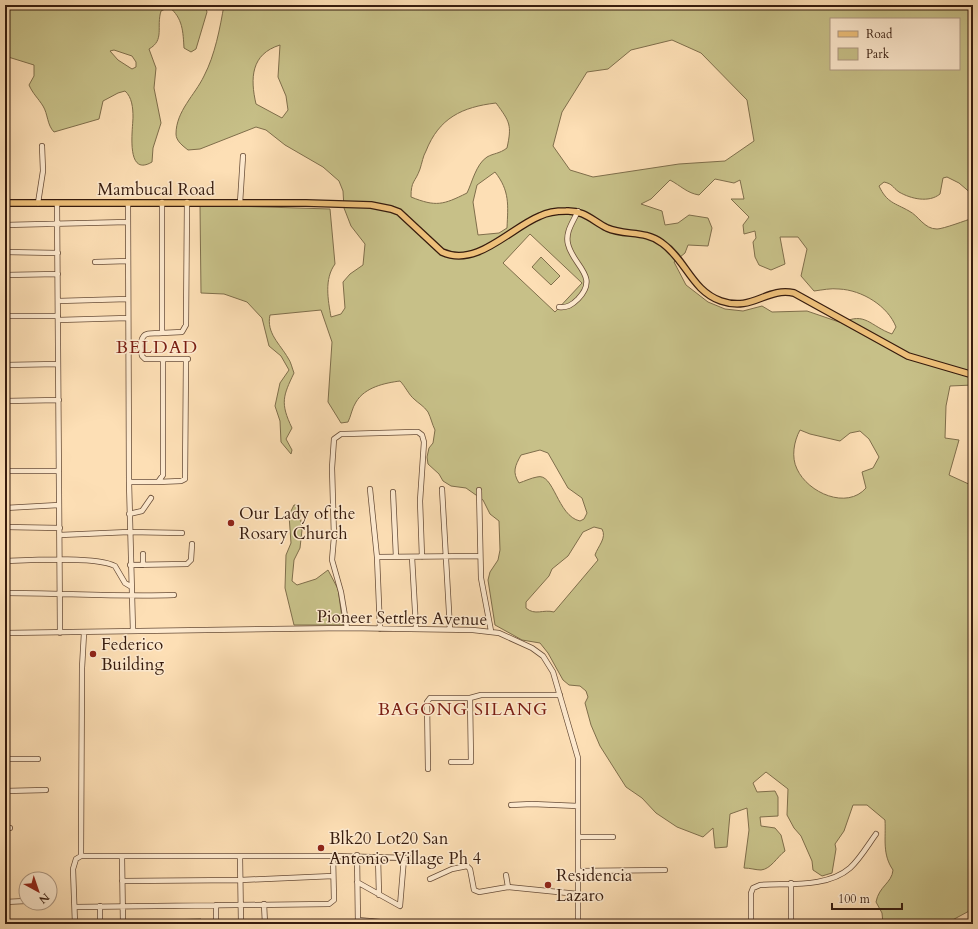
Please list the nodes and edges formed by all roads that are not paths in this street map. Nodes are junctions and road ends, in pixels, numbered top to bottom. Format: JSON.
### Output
{"nodes":[{"id":1,"x":42,"y":146,"type":"dead end"},
{"id":2,"x":243,"y":156,"type":"dead end"},
{"id":3,"x":162,"y":202,"type":"junction"},
{"id":4,"x":187,"y":202,"type":"junction"},
{"id":5,"x":5,"y":203,"type":"edge"},
{"id":6,"x":38,"y":203,"type":"junction"},
{"id":7,"x":57,"y":203,"type":"junction"},
{"id":8,"x":128,"y":203,"type":"junction"},
{"id":9,"x":240,"y":203,"type":"junction"},
{"id":10,"x":578,"y":212,"type":"junction"},
{"id":11,"x":128,"y":222,"type":"junction"},
{"id":12,"x":57,"y":224,"type":"junction"},
{"id":13,"x":5,"y":225,"type":"edge"},
{"id":14,"x":5,"y":252,"type":"edge"},
{"id":15,"x":58,"y":253,"type":"junction"},
{"id":16,"x":128,"y":261,"type":"junction"},
{"id":17,"x":95,"y":262,"type":"dead end"},
{"id":18,"x":58,"y":274,"type":"junction"},
{"id":19,"x":5,"y":275,"type":"edge"},
{"id":20,"x":128,"y":299,"type":"junction"},
{"id":21,"x":58,"y":301,"type":"junction"},
{"id":22,"x":559,"y":307,"type":"dead end"},
{"id":23,"x":5,"y":316,"type":"edge"},
{"id":24,"x":58,"y":318,"type":"junction"},
{"id":25,"x":128,"y":318,"type":"junction"},
{"id":26,"x":162,"y":333,"type":"junction"},
{"id":27,"x":128,"y":346,"type":"junction"},
{"id":28,"x":140,"y":346,"type":"junction"},
{"id":29,"x":163,"y":359,"type":"junction"},
{"id":30,"x":58,"y":364,"type":"junction"},
{"id":31,"x":5,"y":365,"type":"edge"},
{"id":32,"x":973,"y":375,"type":"edge"},
{"id":33,"x":59,"y":400,"type":"junction"},
{"id":34,"x":5,"y":401,"type":"edge"},
{"id":35,"x":5,"y":471,"type":"edge"},
{"id":36,"x":59,"y":471,"type":"junction"},
{"id":37,"x":129,"y":482,"type":"junction"},
{"id":38,"x":158,"y":482,"type":"junction"},
{"id":39,"x":370,"y":488,"type":"dead end"},
{"id":40,"x":442,"y":489,"type":"dead end"},
{"id":41,"x":479,"y":490,"type":"dead end"},
{"id":42,"x":393,"y":492,"type":"dead end"},
{"id":43,"x":150,"y":498,"type":"dead end"},
{"id":44,"x":59,"y":505,"type":"junction"},
{"id":45,"x":5,"y":508,"type":"edge"},
{"id":46,"x":129,"y":514,"type":"junction"},
{"id":47,"x":5,"y":527,"type":"edge"},
{"id":48,"x":60,"y":528,"type":"junction"},
{"id":49,"x":129,"y":532,"type":"junction"},
{"id":50,"x":182,"y":533,"type":"dead end"},
{"id":51,"x":60,"y":535,"type":"junction"},
{"id":52,"x":192,"y":544,"type":"dead end"},
{"id":53,"x":143,"y":554,"type":"dead end"},
{"id":54,"x":480,"y":556,"type":"junction"},
{"id":55,"x":377,"y":557,"type":"junction"},
{"id":56,"x":396,"y":557,"type":"junction"},
{"id":57,"x":412,"y":557,"type":"junction"},
{"id":58,"x":422,"y":557,"type":"junction"},
{"id":59,"x":447,"y":557,"type":"junction"},
{"id":60,"x":60,"y":560,"type":"junction"},
{"id":61,"x":5,"y":561,"type":"edge"},
{"id":62,"x":130,"y":565,"type":"junction"},
{"id":63,"x":143,"y":565,"type":"junction"},
{"id":64,"x":130,"y":586,"type":"junction"},
{"id":65,"x":5,"y":593,"type":"edge"},
{"id":66,"x":60,"y":593,"type":"junction"},
{"id":67,"x":174,"y":595,"type":"dead end"},
{"id":68,"x":131,"y":597,"type":"junction"},
{"id":69,"x":347,"y":628,"type":"junction"},
{"id":70,"x":380,"y":628,"type":"junction"},
{"id":71,"x":416,"y":628,"type":"junction"},
{"id":72,"x":450,"y":630,"type":"junction"},
{"id":73,"x":133,"y":631,"type":"junction"},
{"id":74,"x":491,"y":631,"type":"junction"},
{"id":75,"x":84,"y":632,"type":"junction"},
{"id":76,"x":5,"y":633,"type":"edge"},
{"id":77,"x":60,"y":633,"type":"junction"},
{"id":78,"x":560,"y":695,"type":"junction"},
{"id":79,"x":470,"y":698,"type":"junction"},
{"id":80,"x":38,"y":759,"type":"dead end"},
{"id":81,"x":5,"y":760,"type":"edge"},
{"id":82,"x":451,"y":762,"type":"dead end"},
{"id":83,"x":428,"y":769,"type":"dead end"},
{"id":84,"x":46,"y":790,"type":"dead end"},
{"id":85,"x":5,"y":791,"type":"edge"},
{"id":86,"x":511,"y":805,"type":"dead end"},
{"id":87,"x":578,"y":806,"type":"junction"},
{"id":88,"x":876,"y":834,"type":"dead end"},
{"id":89,"x":578,"y":837,"type":"junction"},
{"id":90,"x":614,"y":837,"type":"dead end"},
{"id":91,"x":357,"y":855,"type":"junction"},
{"id":92,"x":81,"y":856,"type":"junction"},
{"id":93,"x":333,"y":856,"type":"junction"},
{"id":94,"x":122,"y":857,"type":"junction"},
{"id":95,"x":240,"y":857,"type":"junction"},
{"id":96,"x":378,"y":857,"type":"junction"},
{"id":97,"x":404,"y":858,"type":"junction"},
{"id":98,"x":410,"y":858,"type":"dead end"},
{"id":99,"x":666,"y":870,"type":"dead end"},
{"id":100,"x":578,"y":872,"type":"junction"},
{"id":101,"x":506,"y":875,"type":"dead end"},
{"id":102,"x":333,"y":876,"type":"junction"},
{"id":103,"x":430,"y":879,"type":"dead end"},
{"id":104,"x":241,"y":880,"type":"junction"},
{"id":105,"x":122,"y":881,"type":"junction"},
{"id":106,"x":357,"y":882,"type":"junction"},
{"id":107,"x":791,"y":883,"type":"junction"},
{"id":108,"x":508,"y":887,"type":"junction"},
{"id":109,"x":578,"y":894,"type":"junction"},
{"id":110,"x":379,"y":895,"type":"junction"},
{"id":111,"x":18,"y":901,"type":"edge"},
{"id":112,"x":5,"y":902,"type":"edge"},
{"id":113,"x":264,"y":904,"type":"junction"},
{"id":114,"x":216,"y":905,"type":"junction"},
{"id":115,"x":240,"y":905,"type":"junction"},
{"id":116,"x":100,"y":906,"type":"junction"},
{"id":117,"x":123,"y":906,"type":"junction"},
{"id":118,"x":75,"y":907,"type":"junction"},
{"id":119,"x":358,"y":922,"type":"edge"},
{"id":120,"x":379,"y":923,"type":"edge"},
{"id":121,"x":866,"y":923,"type":"dead end"},
{"id":122,"x":75,"y":924,"type":"edge"},
{"id":123,"x":100,"y":924,"type":"edge"},
{"id":124,"x":123,"y":924,"type":"edge"},
{"id":125,"x":216,"y":924,"type":"edge"},
{"id":126,"x":241,"y":924,"type":"edge"},
{"id":127,"x":265,"y":924,"type":"edge"},
{"id":128,"x":403,"y":924,"type":"edge"},
{"id":129,"x":578,"y":924,"type":"edge"},
{"id":130,"x":751,"y":924,"type":"edge"},
{"id":131,"x":791,"y":924,"type":"edge"},
{"id":132,"x":823,"y":924,"type":"edge"}],
"edges":[{"from":1,"to":6,"type":"street"},
{"from":2,"to":9,"type":"street"},
{"from":3,"to":4,"type":"main road","name":"Mambucal Road"},
{"from":3,"to":8,"type":"main road","name":"Mambucal Road"},
{"from":3,"to":26,"type":"street"},
{"from":4,"to":9,"type":"main road","name":"Mambucal Road"},
{"from":4,"to":26,"type":"street"},
{"from":5,"to":6,"type":"main road","name":"Mambucal Road"},
{"from":6,"to":7,"type":"main road","name":"Mambucal Road"},
{"from":7,"to":8,"type":"main road","name":"Mambucal Road"},
{"from":7,"to":12,"type":"street"},
{"from":8,"to":11,"type":"street"},
{"from":9,"to":10,"type":"main road","name":"Mambucal Road"},
{"from":10,"to":22,"type":"street"},
{"from":10,"to":32,"type":"main road"},
{"from":11,"to":12,"type":"street"},
{"from":11,"to":16,"type":"street"},
{"from":12,"to":13,"type":"street"},
{"from":12,"to":15,"type":"street"},
{"from":14,"to":15,"type":"street"},
{"from":15,"to":18,"type":"street"},
{"from":16,"to":17,"type":"street"},
{"from":16,"to":20,"type":"street"},
{"from":18,"to":19,"type":"street"},
{"from":18,"to":21,"type":"street"},
{"from":20,"to":21,"type":"street"},
{"from":20,"to":25,"type":"street"},
{"from":21,"to":24,"type":"street"},
{"from":23,"to":24,"type":"street"},
{"from":24,"to":25,"type":"street"},
{"from":24,"to":30,"type":"street"},
{"from":25,"to":27,"type":"street"},
{"from":26,"to":28,"type":"street"},
{"from":27,"to":28,"type":"street"},
{"from":27,"to":37,"type":"street"},
{"from":28,"to":29,"type":"street"},
{"from":29,"to":38,"type":"street"},
{"from":29,"to":38,"type":"street"},
{"from":30,"to":31,"type":"street"},
{"from":30,"to":33,"type":"street"},
{"from":33,"to":34,"type":"street"},
{"from":33,"to":36,"type":"street"},
{"from":35,"to":36,"type":"street"},
{"from":36,"to":44,"type":"street"},
{"from":37,"to":38,"type":"street"},
{"from":37,"to":46,"type":"street"},
{"from":39,"to":55,"type":"street"},
{"from":40,"to":59,"type":"street"},
{"from":41,"to":54,"type":"street"},
{"from":42,"to":56,"type":"street"},
{"from":43,"to":46,"type":"street"},
{"from":44,"to":45,"type":"street"},
{"from":44,"to":48,"type":"street"},
{"from":46,"to":49,"type":"street"},
{"from":47,"to":48,"type":"street"},
{"from":48,"to":51,"type":"street"},
{"from":49,"to":50,"type":"street"},
{"from":49,"to":51,"type":"street"},
{"from":49,"to":62,"type":"street"},
{"from":51,"to":60,"type":"street"},
{"from":52,"to":63,"type":"street"},
{"from":53,"to":63,"type":"street"},
{"from":54,"to":59,"type":"street"},
{"from":54,"to":74,"type":"street"},
{"from":55,"to":56,"type":"street"},
{"from":55,"to":70,"type":"street"},
{"from":56,"to":57,"type":"street"},
{"from":57,"to":58,"type":"street"},
{"from":57,"to":71,"type":"street"},
{"from":58,"to":59,"type":"street"},
{"from":58,"to":69,"type":"street"},
{"from":59,"to":72,"type":"street"},
{"from":60,"to":61,"type":"street"},
{"from":60,"to":64,"type":"street"},
{"from":60,"to":66,"type":"street"},
{"from":62,"to":63,"type":"street"},
{"from":62,"to":64,"type":"street"},
{"from":64,"to":68,"type":"street"},
{"from":65,"to":66,"type":"street"},
{"from":66,"to":68,"type":"street"},
{"from":66,"to":77,"type":"street"},
{"from":67,"to":68,"type":"street"},
{"from":68,"to":73,"type":"street"},
{"from":69,"to":70,"type":"street","name":"Pioneer Settlers Avenue"},
{"from":69,"to":73,"type":"street","name":"Pioneer Settlers Avenue"},
{"from":70,"to":71,"type":"street","name":"Pioneer Settlers Avenue"},
{"from":71,"to":72,"type":"street","name":"Pioneer Settlers Avenue"},
{"from":72,"to":74,"type":"street","name":"Pioneer Settlers Avenue"},
{"from":73,"to":75,"type":"street","name":"Pioneer Settlers Avenue"},
{"from":74,"to":78,"type":"street","name":"Pioneer Settlers Avenue"},
{"from":75,"to":77,"type":"street","name":"Pioneer Settlers Avenue"},
{"from":75,"to":92,"type":"street"},
{"from":76,"to":77,"type":"street","name":"Pioneer Settlers Avenue"},
{"from":78,"to":79,"type":"street"},
{"from":78,"to":87,"type":"street","name":"Pioneer Settlers Avenue"},
{"from":79,"to":82,"type":"street"},
{"from":79,"to":83,"type":"street"},
{"from":80,"to":81,"type":"street"},
{"from":84,"to":85,"type":"street"},
{"from":86,"to":87,"type":"street"},
{"from":87,"to":89,"type":"street","name":"Pioneer Settlers Avenue"},
{"from":88,"to":107,"type":"street"},
{"from":89,"to":90,"type":"street"},
{"from":89,"to":100,"type":"street","name":"Pioneer Settlers Avenue"},
{"from":91,"to":93,"type":"street"},
{"from":91,"to":96,"type":"street"},
{"from":91,"to":106,"type":"street"},
{"from":92,"to":94,"type":"street"},
{"from":92,"to":118,"type":"street"},
{"from":93,"to":95,"type":"street"},
{"from":93,"to":102,"type":"street"},
{"from":94,"to":95,"type":"street"},
{"from":94,"to":105,"type":"street"},
{"from":95,"to":104,"type":"street"},
{"from":96,"to":97,"type":"street"},
{"from":96,"to":110,"type":"street"},
{"from":97,"to":98,"type":"street"},
{"from":97,"to":110,"type":"street"},
{"from":99,"to":100,"type":"street"},
{"from":100,"to":109,"type":"street","name":"Pioneer Settlers Avenue"},
{"from":101,"to":108,"type":"street"},
{"from":102,"to":104,"type":"street"},
{"from":102,"to":113,"type":"street"},
{"from":103,"to":108,"type":"street"},
{"from":104,"to":105,"type":"street"},
{"from":104,"to":115,"type":"street"},
{"from":105,"to":117,"type":"street"},
{"from":106,"to":110,"type":"street"},
{"from":106,"to":119,"type":"street"},
{"from":107,"to":130,"type":"street"},
{"from":107,"to":131,"type":"street"},
{"from":108,"to":109,"type":"street"},
{"from":109,"to":129,"type":"street","name":"Pioneer Settlers Avenue"},
{"from":111,"to":112,"type":"street"},
{"from":113,"to":115,"type":"street"},
{"from":113,"to":127,"type":"street"},
{"from":114,"to":115,"type":"street"},
{"from":114,"to":117,"type":"street"},
{"from":114,"to":125,"type":"street"},
{"from":115,"to":126,"type":"street"},
{"from":116,"to":117,"type":"street"},
{"from":116,"to":118,"type":"street"},
{"from":116,"to":123,"type":"street"},
{"from":117,"to":124,"type":"street"},
{"from":118,"to":122,"type":"street"},
{"from":119,"to":120,"type":"street"},
{"from":120,"to":128,"type":"street"},
{"from":121,"to":132,"type":"street"}]}
